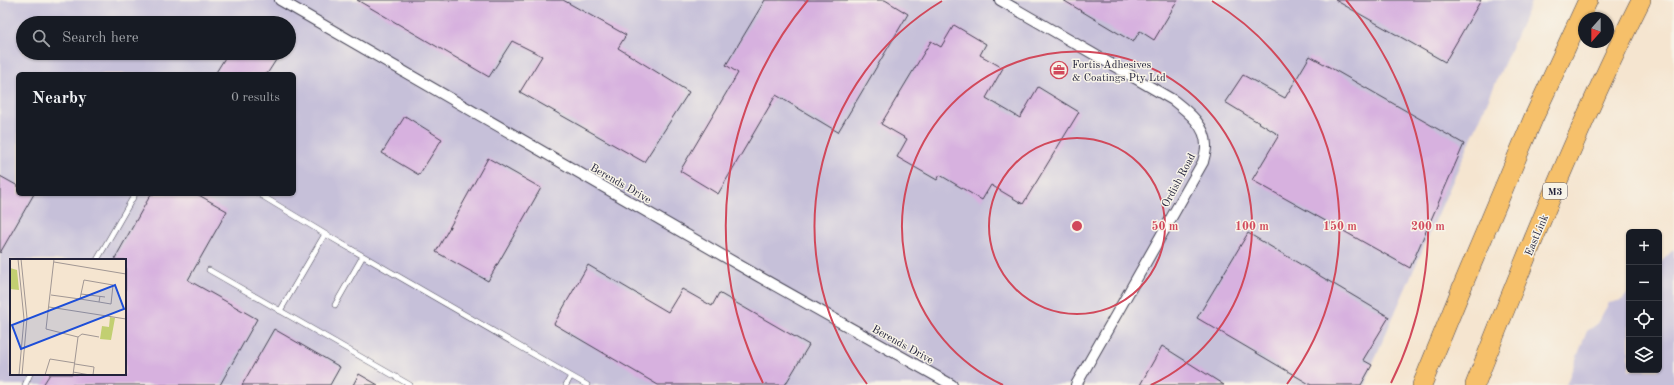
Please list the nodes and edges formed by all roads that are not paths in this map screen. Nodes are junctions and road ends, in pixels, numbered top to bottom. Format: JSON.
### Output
{"nodes":[{"id":1,"x":280,"y":0,"type":"edge"},
{"id":2,"x":1000,"y":0,"type":"edge"},
{"id":3,"x":1588,"y":0,"type":"edge"},
{"id":4,"x":1641,"y":0,"type":"edge"},
{"id":5,"x":134,"y":196,"type":"edge"},
{"id":6,"x":262,"y":196,"type":"edge"},
{"id":7,"x":325,"y":234,"type":"junction"},
{"id":8,"x":363,"y":256,"type":"junction"},
{"id":9,"x":98,"y":259,"type":"edge"},
{"id":10,"x":209,"y":270,"type":"dead end"},
{"id":11,"x":335,"y":305,"type":"dead end"},
{"id":12,"x":280,"y":311,"type":"junction"},
{"id":13,"x":30,"y":375,"type":"edge"},
{"id":14,"x":571,"y":376,"type":"junction"},
{"id":15,"x":25,"y":385,"type":"edge"},
{"id":16,"x":410,"y":385,"type":"edge"},
{"id":17,"x":566,"y":385,"type":"edge"},
{"id":18,"x":587,"y":385,"type":"edge"},
{"id":19,"x":952,"y":385,"type":"edge"},
{"id":20,"x":1076,"y":385,"type":"edge"},
{"id":21,"x":1422,"y":385,"type":"edge"},
{"id":22,"x":1475,"y":385,"type":"edge"}],
"edges":[{"from":1,"to":19,"type":"street","name":"Berends Drive"},
{"from":2,"to":20,"type":"street","name":"Ordish Road"},
{"from":3,"to":21,"type":"highway"},
{"from":4,"to":22,"type":"highway","name":"EastLink","number":"M3"},
{"from":5,"to":9,"type":"lane"},
{"from":6,"to":7,"type":"lane"},
{"from":7,"to":8,"type":"lane"},
{"from":7,"to":12,"type":"lane"},
{"from":8,"to":11,"type":"lane"},
{"from":8,"to":14,"type":"lane"},
{"from":10,"to":12,"type":"lane"},
{"from":12,"to":16,"type":"lane"},
{"from":13,"to":15,"type":"lane"},
{"from":14,"to":17,"type":"lane"},
{"from":14,"to":18,"type":"lane"}]}
